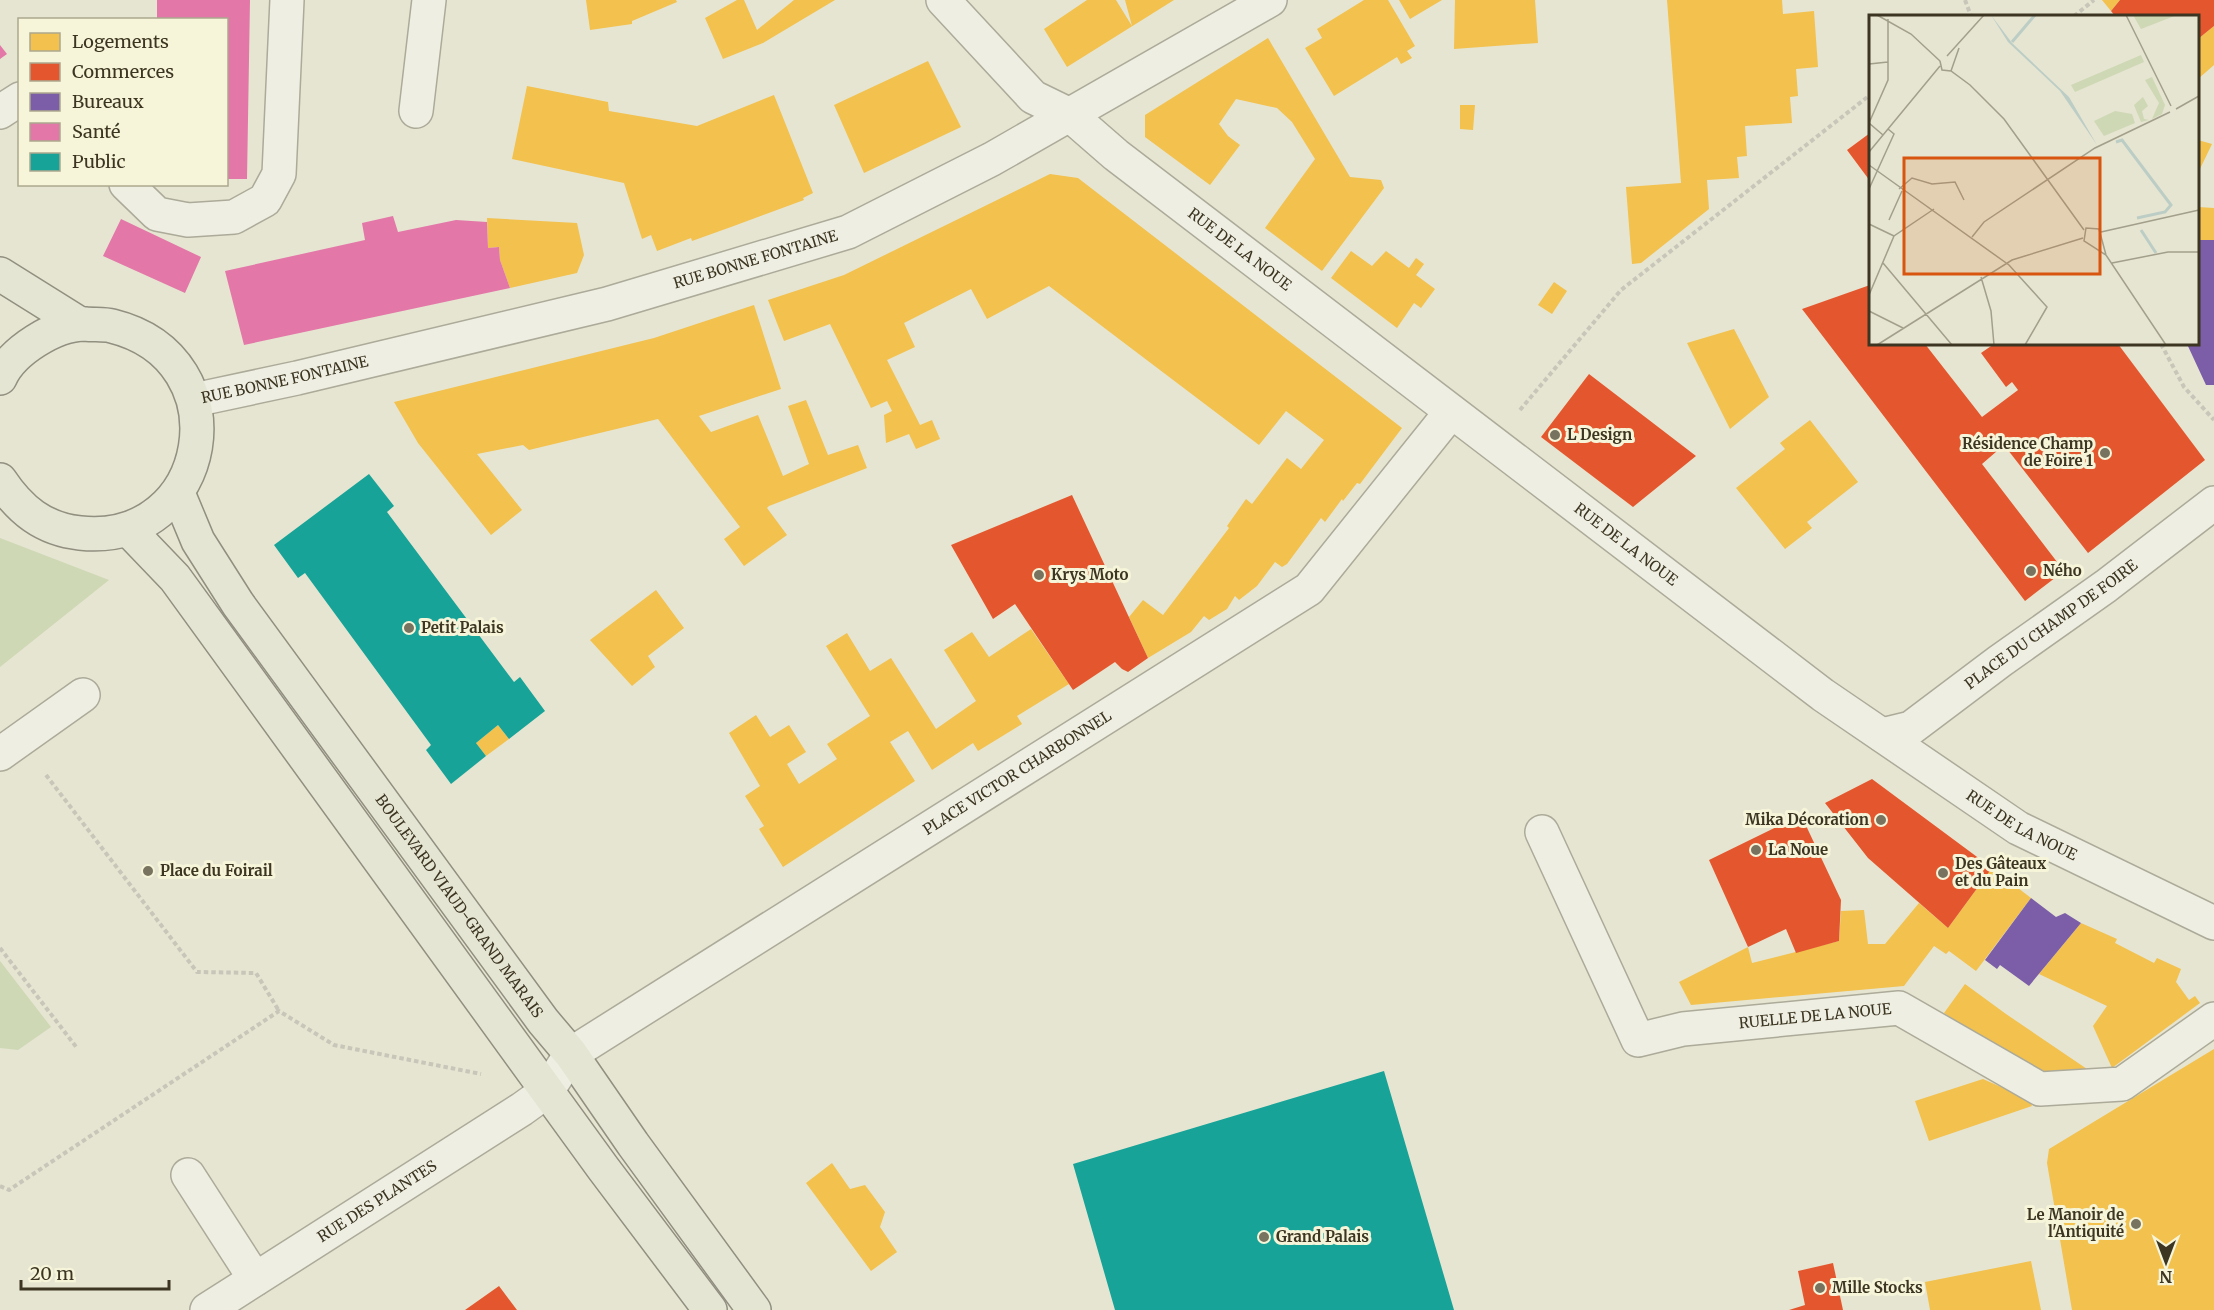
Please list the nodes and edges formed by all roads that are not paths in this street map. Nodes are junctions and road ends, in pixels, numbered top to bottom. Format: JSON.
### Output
{"nodes":[{"id":1,"x":287,"y":0,"type":"edge"},
{"id":2,"x":429,"y":0,"type":"edge"},
{"id":3,"x":943,"y":0,"type":"edge"},
{"id":4,"x":1270,"y":0,"type":"edge"},
{"id":5,"x":18,"y":100,"type":"edge"},
{"id":6,"x":416,"y":111,"type":"dead end"},
{"id":7,"x":0,"y":112,"type":"edge"},
{"id":8,"x":1070,"y":116,"type":"junction"},
{"id":9,"x":128,"y":186,"type":"edge"},
{"id":10,"x":0,"y":274,"type":"edge"},
{"id":11,"x":80,"y":324,"type":"junction"},
{"id":12,"x":1,"y":374,"type":"edge"},
{"id":13,"x":194,"y":400,"type":"junction"},
{"id":14,"x":1451,"y":412,"type":"junction"},
{"id":15,"x":0,"y":480,"type":"edge"},
{"id":16,"x":178,"y":493,"type":"junction"},
{"id":17,"x":2214,"y":503,"type":"edge"},
{"id":18,"x":128,"y":529,"type":"junction"},
{"id":19,"x":83,"y":695,"type":"dead end"},
{"id":20,"x":1882,"y":735,"type":"junction"},
{"id":21,"x":10,"y":747,"type":"edge"},
{"id":22,"x":1542,"y":832,"type":"dead end"},
{"id":23,"x":2214,"y":923,"type":"edge"},
{"id":24,"x":2214,"y":1019,"type":"edge"},
{"id":25,"x":570,"y":1054,"type":"junction"},
{"id":26,"x":547,"y":1091,"type":"junction"},
{"id":27,"x":188,"y":1175,"type":"dead end"},
{"id":28,"x":255,"y":1279,"type":"junction"},
{"id":29,"x":207,"y":1310,"type":"edge"},
{"id":30,"x":710,"y":1310,"type":"edge"},
{"id":31,"x":754,"y":1310,"type":"edge"}],
"edges":[{"from":1,"to":9,"type":"street"},
{"from":2,"to":6,"type":"street"},
{"from":3,"to":8,"type":"street","name":"RUE DE LA NOUE"},
{"from":4,"to":8,"type":"street","name":"RUE BONNE FONTAINE"},
{"from":5,"to":7,"type":"street"},
{"from":8,"to":13,"type":"street","name":"RUE BONNE FONTAINE"},
{"from":8,"to":14,"type":"street","name":"RUE DE LA NOUE"},
{"from":10,"to":11,"type":"main road"},
{"from":11,"to":12,"type":"main road"},
{"from":11,"to":13,"type":"main road"},
{"from":13,"to":16,"type":"main road"},
{"from":14,"to":20,"type":"street","name":"RUE DE LA NOUE"},
{"from":14,"to":25,"type":"street","name":"PLACE VICTOR CHARBONNEL"},
{"from":15,"to":18,"type":"main road"},
{"from":16,"to":18,"type":"main road"},
{"from":16,"to":25,"type":"main road","name":"BOULEVARD VIAUD-GRAND MARAIS"},
{"from":17,"to":20,"type":"street","name":"PLACE DU CHAMP DE FOIRE"},
{"from":18,"to":26,"type":"main road"},
{"from":19,"to":21,"type":"street"},
{"from":20,"to":23,"type":"street","name":"RUE DE LA NOUE"},
{"from":22,"to":24,"type":"street","name":"RUELLE DE LA NOUE"},
{"from":25,"to":26,"type":"street","name":"PLACE VICTOR CHARBONNEL"},
{"from":25,"to":31,"type":"main road","name":"BOULEVARD VIAUD-GRAND MARAIS"},
{"from":26,"to":28,"type":"street","name":"RUE DES PLANTES"},
{"from":26,"to":30,"type":"main road"},
{"from":27,"to":28,"type":"street"},
{"from":28,"to":29,"type":"street","name":"RUE DES PLANTES"}]}
